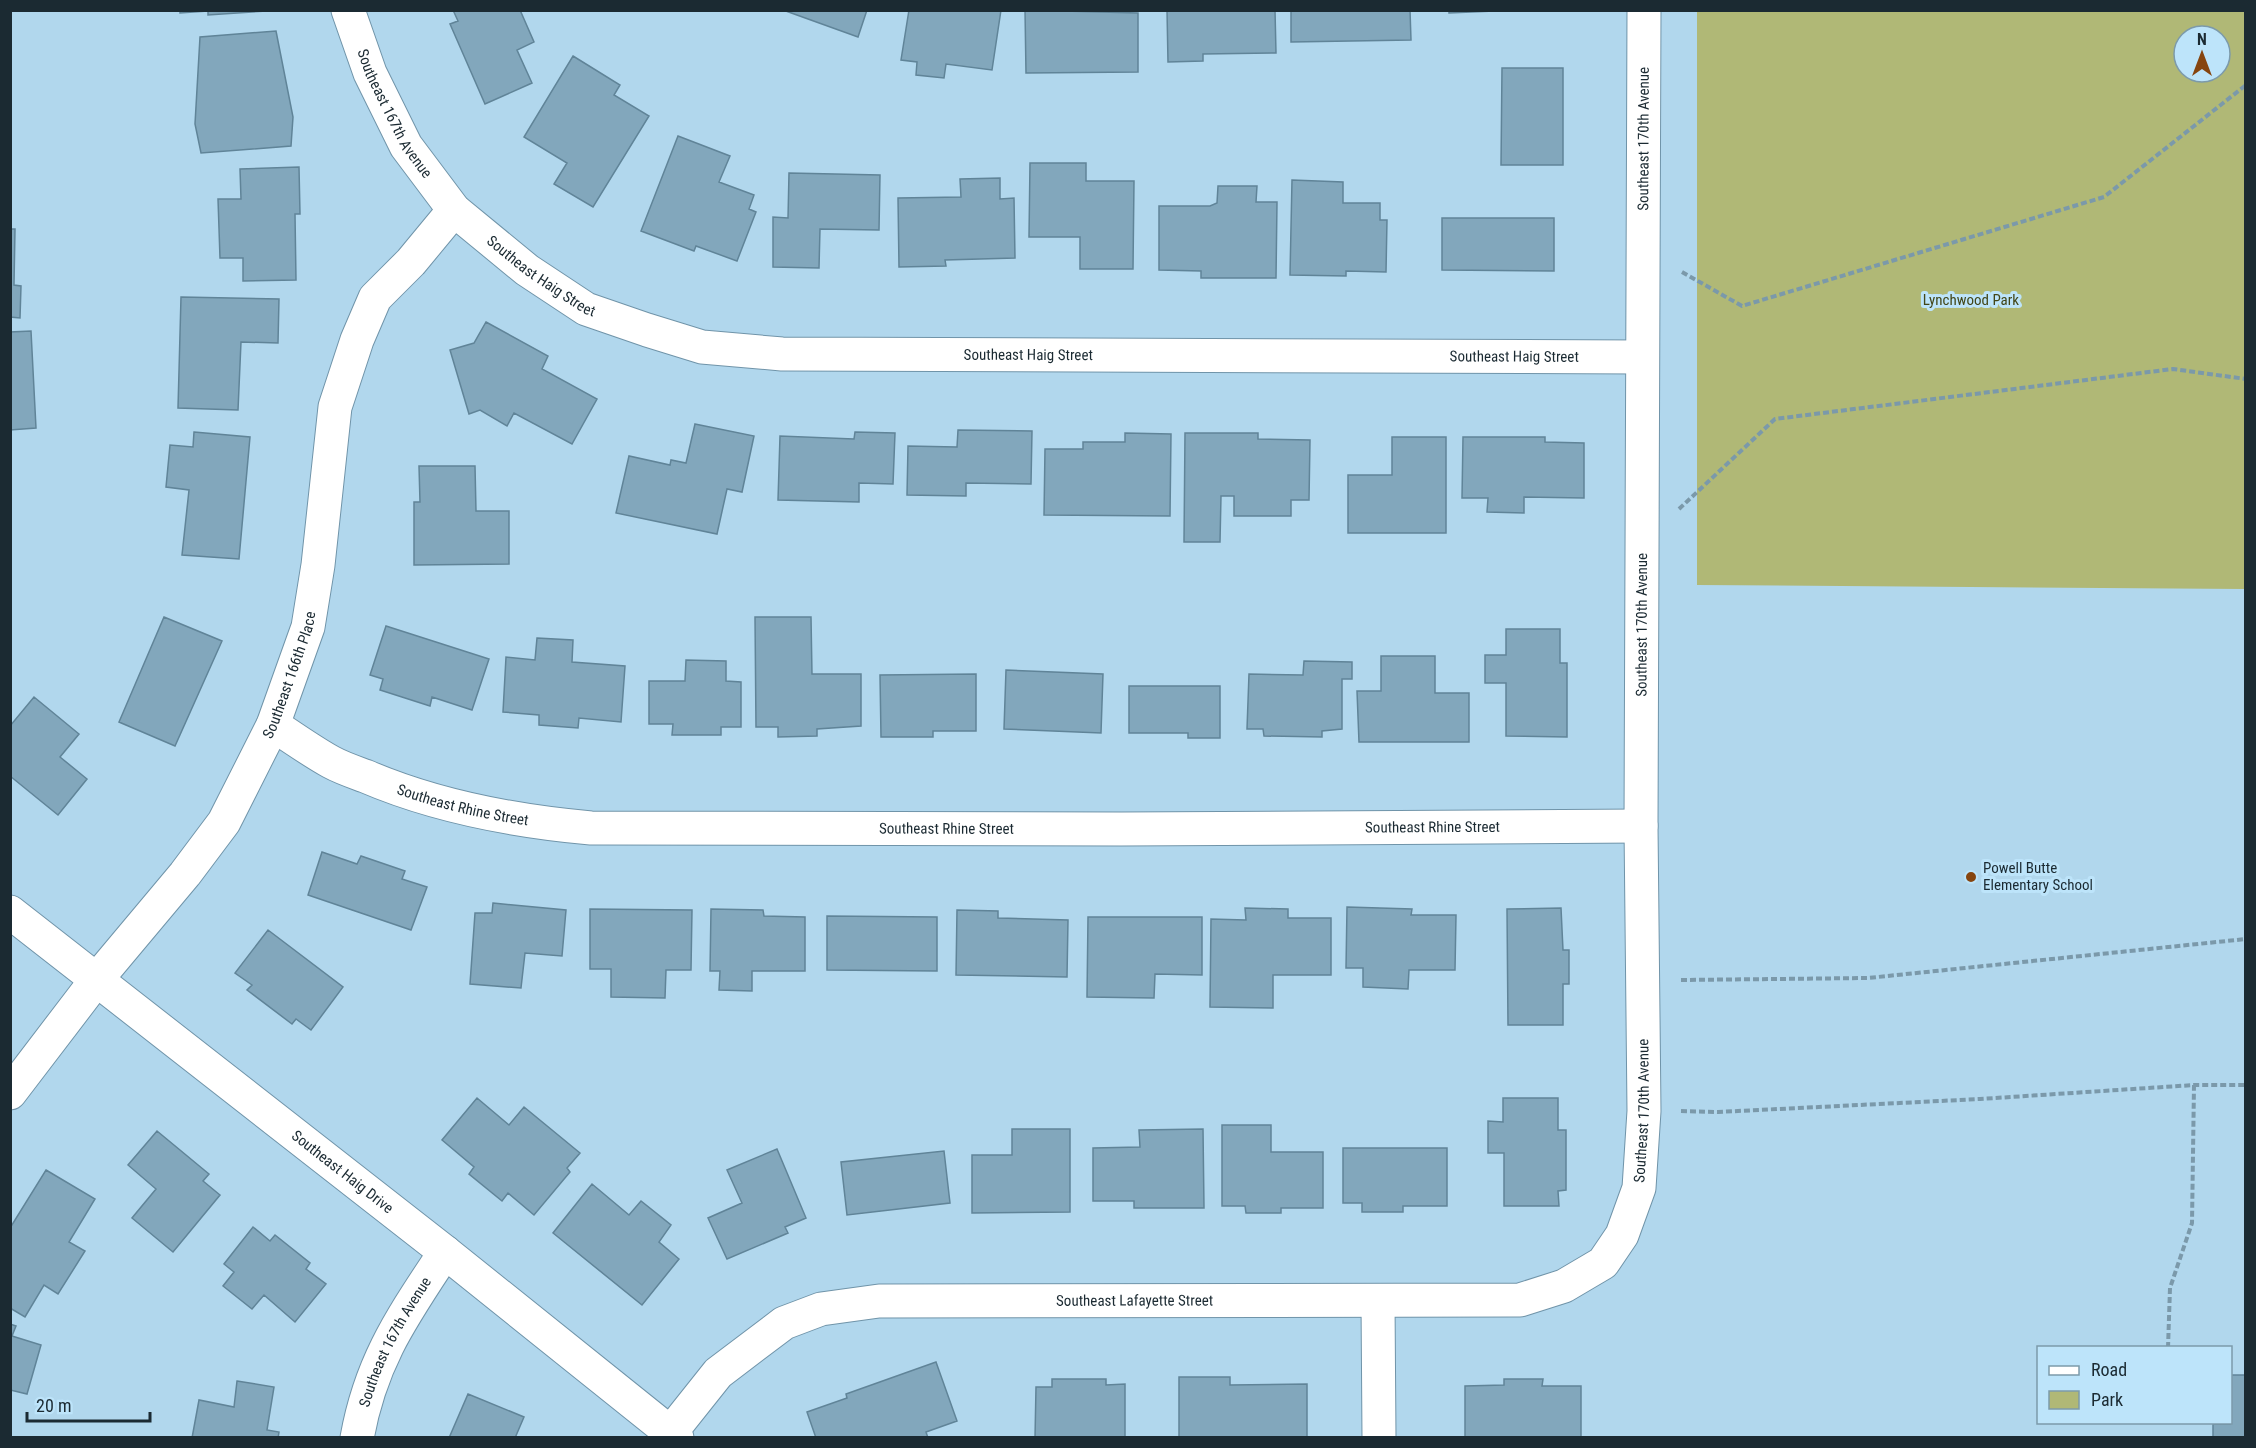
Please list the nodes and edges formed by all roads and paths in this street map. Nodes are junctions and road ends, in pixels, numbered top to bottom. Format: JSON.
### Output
{"nodes":[{"id":1,"x":348,"y":10,"type":"edge"},
{"id":2,"x":1644,"y":10,"type":"edge"},
{"id":3,"x":2246,"y":84,"type":"edge"},
{"id":4,"x":454,"y":210,"type":"junction"},
{"id":5,"x":1642,"y":250,"type":"junction"},
{"id":6,"x":1642,"y":357,"type":"junction"},
{"id":7,"x":2246,"y":379,"type":"edge"},
{"id":8,"x":1641,"y":544,"type":"junction"},
{"id":9,"x":273,"y":725,"type":"junction"},
{"id":10,"x":1641,"y":826,"type":"junction"},
{"id":11,"x":10,"y":912,"type":"edge"},
{"id":12,"x":2246,"y":939,"type":"edge"},
{"id":13,"x":97,"y":979,"type":"junction"},
{"id":14,"x":1643,"y":981,"type":"junction"},
{"id":15,"x":2194,"y":1085,"type":"junction"},
{"id":16,"x":2246,"y":1085,"type":"edge"},
{"id":17,"x":10,"y":1093,"type":"edge"},
{"id":18,"x":1644,"y":1111,"type":"junction"},
{"id":19,"x":1622,"y":1235,"type":"joint"},
{"id":20,"x":445,"y":1252,"type":"junction"},
{"id":21,"x":1378,"y":1301,"type":"junction"},
{"id":22,"x":2168,"y":1346,"type":"edge"},
{"id":23,"x":674,"y":1435,"type":"edge"},
{"id":24,"x":357,"y":1437,"type":"edge"},
{"id":25,"x":1378,"y":1437,"type":"edge"}],
"edges":[{"from":1,"to":4,"type":"street","name":"Southeast 167th Avenue"},
{"from":2,"to":5,"type":"street","name":"Southeast 170th Avenue"},
{"from":3,"to":5,"type":"path"},
{"from":4,"to":6,"type":"street","name":"Southeast Haig Street"},
{"from":4,"to":9,"type":"street","name":"Southeast 166th Place"},
{"from":5,"to":6,"type":"street","name":"Southeast 170th Avenue"},
{"from":6,"to":8,"type":"street","name":"Southeast 170th Avenue"},
{"from":7,"to":8,"type":"path"},
{"from":8,"to":10,"type":"street","name":"Southeast 170th Avenue"},
{"from":9,"to":10,"type":"street","name":"Southeast Rhine Street"},
{"from":9,"to":13,"type":"street","name":"Southeast 166th Place"},
{"from":10,"to":14,"type":"street","name":"Southeast 170th Avenue"},
{"from":11,"to":13,"type":"street","name":"Southeast Haig Drive"},
{"from":12,"to":14,"type":"path"},
{"from":13,"to":17,"type":"street","name":"Southeast 166th Place"},
{"from":13,"to":20,"type":"street","name":"Southeast Haig Drive"},
{"from":14,"to":18,"type":"street","name":"Southeast 170th Avenue"},
{"from":15,"to":16,"type":"path"},
{"from":15,"to":18,"type":"path"},
{"from":15,"to":22,"type":"path"},
{"from":18,"to":19,"type":"street","name":"Southeast 170th Avenue"},
{"from":19,"to":21,"type":"street","name":"Southeast Lafayette Street"},
{"from":20,"to":23,"type":"street","name":"Southeast Haig Drive"},
{"from":20,"to":24,"type":"street","name":"Southeast 167th Avenue"},
{"from":21,"to":23,"type":"street","name":"Southeast Lafayette Street"},
{"from":21,"to":25,"type":"street"}]}
